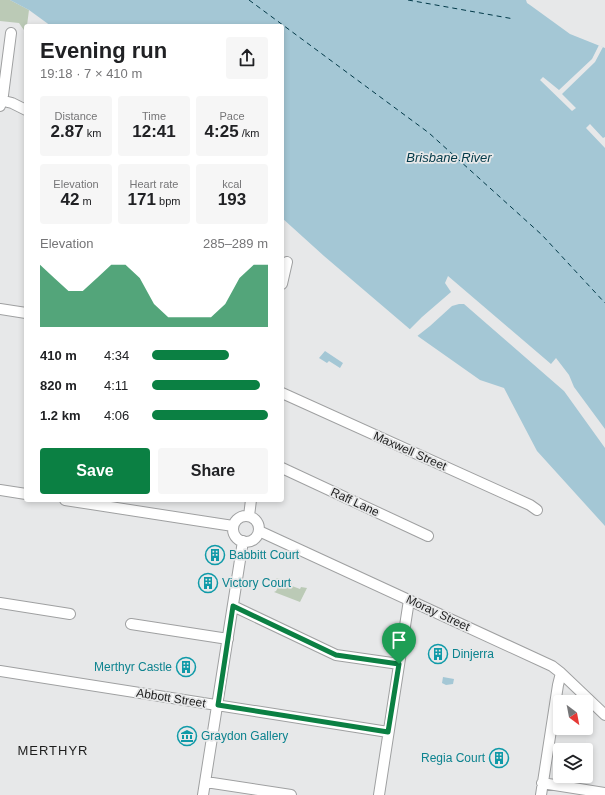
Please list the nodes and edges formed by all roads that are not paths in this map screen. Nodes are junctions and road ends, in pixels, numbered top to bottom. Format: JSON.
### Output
{"nodes":[{"id":1,"x":11,"y":32,"type":"dead end"},
{"id":2,"x":0,"y":102,"type":"edge"},
{"id":3,"x":24,"y":109,"type":"edge"},
{"id":4,"x":286,"y":262,"type":"dead end"},
{"id":5,"x":284,"y":273,"type":"edge"},
{"id":6,"x":0,"y":309,"type":"edge"},
{"id":7,"x":24,"y":313,"type":"edge"},
{"id":8,"x":284,"y":394,"type":"edge"},
{"id":9,"x":284,"y":469,"type":"edge"},
{"id":10,"x":0,"y":490,"type":"edge"},
{"id":11,"x":24,"y":494,"type":"edge"},
{"id":12,"x":78,"y":502,"type":"edge"},
{"id":13,"x":251,"y":502,"type":"edge"},
{"id":14,"x":536,"y":510,"type":"dead end"},
{"id":15,"x":249,"y":516,"type":"junction"},
{"id":16,"x":233,"y":526,"type":"junction"},
{"id":17,"x":259,"y":531,"type":"junction"},
{"id":18,"x":428,"y":536,"type":"dead end"},
{"id":19,"x":243,"y":541,"type":"junction"},
{"id":20,"x":409,"y":600,"type":"junction"},
{"id":21,"x":0,"y":603,"type":"edge"},
{"id":22,"x":233,"y":606,"type":"junction"},
{"id":23,"x":70,"y":614,"type":"dead end"},
{"id":24,"x":131,"y":624,"type":"dead end"},
{"id":25,"x":228,"y":639,"type":"junction"},
{"id":26,"x":399,"y":664,"type":"junction"},
{"id":27,"x":0,"y":671,"type":"edge"},
{"id":28,"x":561,"y":673,"type":"junction"},
{"id":29,"x":218,"y":705,"type":"junction"},
{"id":30,"x":605,"y":715,"type":"edge"},
{"id":31,"x":388,"y":732,"type":"junction"},
{"id":32,"x":206,"y":782,"type":"junction"},
{"id":33,"x":542,"y":784,"type":"junction"},
{"id":34,"x":605,"y":793,"type":"edge"},
{"id":35,"x":204,"y":795,"type":"edge"},
{"id":36,"x":291,"y":795,"type":"edge"},
{"id":37,"x":379,"y":795,"type":"edge"},
{"id":38,"x":541,"y":795,"type":"edge"}],
"edges":[{"from":1,"to":2,"type":"street"},
{"from":2,"to":3,"type":"street"},
{"from":4,"to":5,"type":"street"},
{"from":6,"to":7,"type":"street"},
{"from":8,"to":14,"type":"street","name":"Maxwell Street"},
{"from":9,"to":18,"type":"street","name":"Raff Lane"},
{"from":10,"to":11,"type":"street"},
{"from":12,"to":16,"type":"street"},
{"from":13,"to":15,"type":"street"},
{"from":15,"to":16,"type":"street"},
{"from":15,"to":17,"type":"street"},
{"from":16,"to":19,"type":"street"},
{"from":17,"to":19,"type":"street"},
{"from":17,"to":20,"type":"street","name":"Moray Street"},
{"from":19,"to":22,"type":"street"},
{"from":20,"to":26,"type":"street"},
{"from":20,"to":28,"type":"street","name":"Moray Street"},
{"from":21,"to":23,"type":"street"},
{"from":22,"to":25,"type":"street"},
{"from":22,"to":26,"type":"street"},
{"from":24,"to":25,"type":"street"},
{"from":25,"to":29,"type":"street"},
{"from":26,"to":31,"type":"street"},
{"from":27,"to":29,"type":"street","name":"Abbott Street"},
{"from":28,"to":30,"type":"street","name":"Moray Street"},
{"from":28,"to":33,"type":"street"},
{"from":29,"to":31,"type":"street","name":"Abbott Street"},
{"from":29,"to":32,"type":"street"},
{"from":31,"to":37,"type":"street"},
{"from":32,"to":35,"type":"street"},
{"from":32,"to":36,"type":"street"},
{"from":33,"to":34,"type":"street"},
{"from":33,"to":38,"type":"street"}]}
